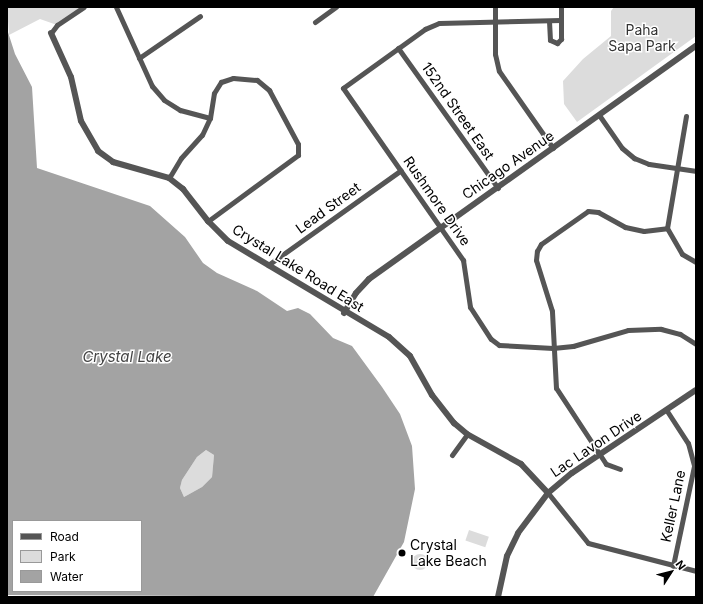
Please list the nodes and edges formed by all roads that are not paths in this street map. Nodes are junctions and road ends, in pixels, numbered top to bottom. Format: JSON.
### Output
{"nodes":[{"id":1,"x":84,"y":7,"type":"edge"},
{"id":2,"x":116,"y":7,"type":"edge"},
{"id":3,"x":336,"y":7,"type":"edge"},
{"id":4,"x":495,"y":7,"type":"edge"},
{"id":5,"x":561,"y":7,"type":"edge"},
{"id":6,"x":200,"y":16,"type":"dead end"},
{"id":7,"x":561,"y":20,"type":"junction"},
{"id":8,"x":495,"y":21,"type":"junction"},
{"id":9,"x":549,"y":21,"type":"junction"},
{"id":10,"x":315,"y":22,"type":"dead end"},
{"id":11,"x":51,"y":33,"type":"joint"},
{"id":12,"x":696,"y":46,"type":"edge"},
{"id":13,"x":398,"y":48,"type":"junction"},
{"id":14,"x":139,"y":58,"type":"junction"},
{"id":15,"x":599,"y":116,"type":"junction"},
{"id":16,"x":686,"y":116,"type":"dead end"},
{"id":17,"x":210,"y":118,"type":"junction"},
{"id":18,"x":553,"y":148,"type":"junction"},
{"id":19,"x":676,"y":168,"type":"junction"},
{"id":20,"x":401,"y":170,"type":"junction"},
{"id":21,"x":696,"y":171,"type":"edge"},
{"id":22,"x":169,"y":178,"type":"junction"},
{"id":23,"x":498,"y":188,"type":"junction"},
{"id":24,"x":208,"y":221,"type":"junction"},
{"id":25,"x":442,"y":227,"type":"junction"},
{"id":26,"x":667,"y":228,"type":"junction"},
{"id":27,"x":696,"y":262,"type":"edge"},
{"id":28,"x":268,"y":265,"type":"junction"},
{"id":29,"x":344,"y":313,"type":"junction"},
{"id":30,"x":696,"y":344,"type":"edge"},
{"id":31,"x":553,"y":348,"type":"junction"},
{"id":32,"x":696,"y":390,"type":"edge"},
{"id":33,"x":666,"y":411,"type":"junction"},
{"id":34,"x":467,"y":434,"type":"junction"},
{"id":35,"x":452,"y":455,"type":"dead end"},
{"id":36,"x":600,"y":455,"type":"junction"},
{"id":37,"x":620,"y":469,"type":"dead end"},
{"id":38,"x":548,"y":493,"type":"junction"},
{"id":39,"x":673,"y":566,"type":"junction"},
{"id":40,"x":696,"y":571,"type":"edge"},
{"id":41,"x":498,"y":597,"type":"edge"}],
"edges":[{"from":1,"to":11,"type":"street"},
{"from":2,"to":14,"type":"street"},
{"from":3,"to":10,"type":"street"},
{"from":4,"to":8,"type":"street"},
{"from":5,"to":7,"type":"street"},
{"from":6,"to":14,"type":"street"},
{"from":7,"to":9,"type":"street"},
{"from":7,"to":9,"type":"street"},
{"from":8,"to":9,"type":"street"},
{"from":8,"to":13,"type":"street"},
{"from":8,"to":18,"type":"street"},
{"from":11,"to":22,"type":"street","name":"Crystal Lake Road East"},
{"from":12,"to":15,"type":"street","name":"Chicago Avenue"},
{"from":13,"to":20,"type":"street","name":"Rushmore Drive"},
{"from":13,"to":23,"type":"street","name":"152nd Street East"},
{"from":14,"to":17,"type":"street"},
{"from":15,"to":18,"type":"street","name":"Chicago Avenue"},
{"from":15,"to":19,"type":"street"},
{"from":16,"to":19,"type":"street"},
{"from":17,"to":22,"type":"street"},
{"from":17,"to":24,"type":"street"},
{"from":18,"to":23,"type":"street","name":"Chicago Avenue"},
{"from":19,"to":21,"type":"street"},
{"from":19,"to":26,"type":"street"},
{"from":20,"to":25,"type":"street","name":"Rushmore Drive"},
{"from":20,"to":28,"type":"street","name":"Lead Street"},
{"from":22,"to":24,"type":"street","name":"Crystal Lake Road East"},
{"from":23,"to":25,"type":"street","name":"Chicago Avenue"},
{"from":24,"to":28,"type":"street","name":"Crystal Lake Road East"},
{"from":25,"to":29,"type":"street","name":"Chicago Avenue"},
{"from":25,"to":31,"type":"street","name":"Rushmore Drive"},
{"from":26,"to":27,"type":"street"},
{"from":26,"to":31,"type":"street"},
{"from":28,"to":29,"type":"street","name":"Crystal Lake Road East"},
{"from":29,"to":34,"type":"street","name":"Crystal Lake Road East"},
{"from":30,"to":31,"type":"street","name":"Rushmore Drive"},
{"from":31,"to":36,"type":"street"},
{"from":32,"to":33,"type":"street","name":"Lac Lavon Drive"},
{"from":33,"to":36,"type":"street","name":"Lac Lavon Drive"},
{"from":33,"to":39,"type":"street","name":"Keller Lane"},
{"from":34,"to":35,"type":"street"},
{"from":34,"to":38,"type":"street","name":"Crystal Lake Road East"},
{"from":36,"to":37,"type":"street"},
{"from":36,"to":38,"type":"street","name":"Lac Lavon Drive"},
{"from":38,"to":39,"type":"street"},
{"from":38,"to":41,"type":"street","name":"Lac Lavon Drive"},
{"from":39,"to":40,"type":"street"}]}
